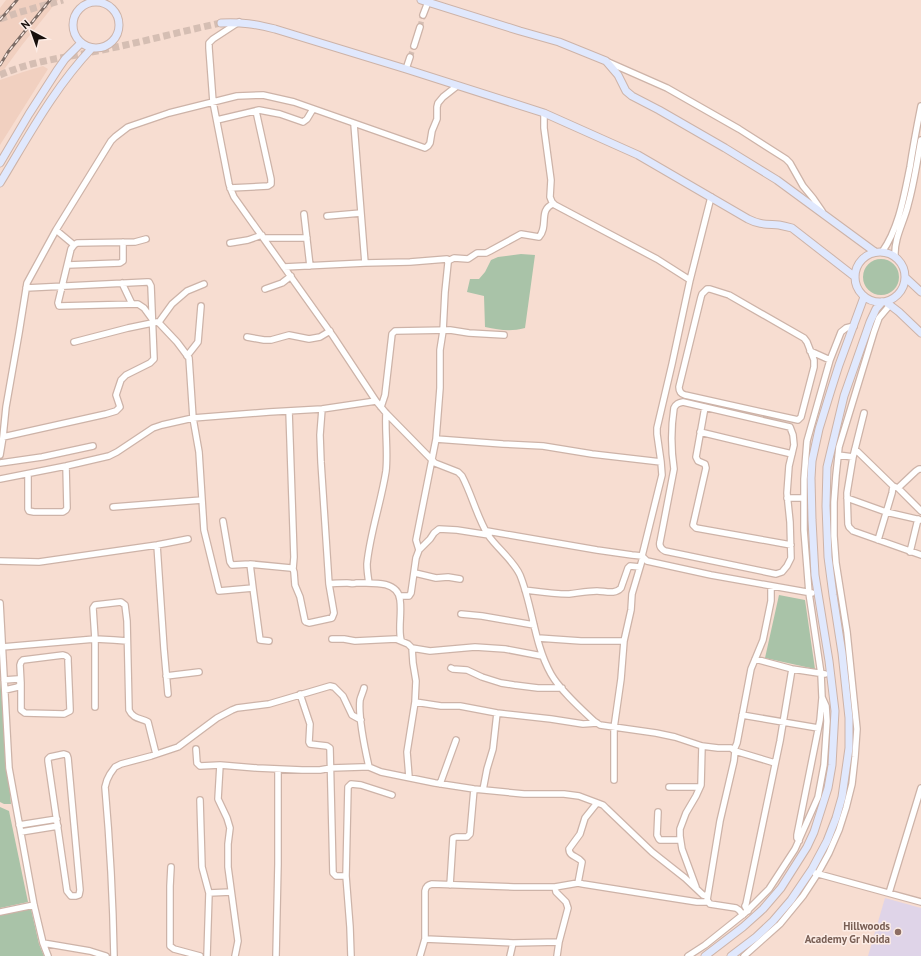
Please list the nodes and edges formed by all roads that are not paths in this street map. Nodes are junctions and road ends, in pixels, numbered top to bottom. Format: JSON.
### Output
{"nodes":[{"id":1,"x":424,"y":1,"type":"edge"},
{"id":2,"x":423,"y":15,"type":"tunnel mouth"},
{"id":3,"x":239,"y":22,"type":"junction"},
{"id":4,"x":221,"y":23,"type":"tunnel mouth"},
{"id":5,"x":420,"y":27,"type":"tunnel mouth"},
{"id":6,"x":81,"y":43,"type":"junction"},
{"id":7,"x":414,"y":46,"type":"tunnel mouth"},
{"id":8,"x":92,"y":48,"type":"junction"},
{"id":9,"x":410,"y":57,"type":"tunnel mouth"},
{"id":10,"x":606,"y":61,"type":"junction"},
{"id":11,"x":406,"y":69,"type":"junction"},
{"id":12,"x":457,"y":86,"type":"junction"},
{"id":13,"x":213,"y":102,"type":"junction"},
{"id":14,"x":921,"y":106,"type":"edge"},
{"id":15,"x":313,"y":109,"type":"junction"},
{"id":16,"x":256,"y":111,"type":"junction"},
{"id":17,"x":544,"y":113,"type":"junction"},
{"id":18,"x":217,"y":120,"type":"junction"},
{"id":19,"x":354,"y":124,"type":"junction"},
{"id":20,"x":921,"y":140,"type":"edge"},
{"id":21,"x":0,"y":163,"type":"edge"},
{"id":22,"x":0,"y":183,"type":"edge"},
{"id":23,"x":230,"y":188,"type":"junction"},
{"id":24,"x":711,"y":197,"type":"junction"},
{"id":25,"x":553,"y":204,"type":"junction"},
{"id":26,"x":361,"y":213,"type":"junction"},
{"id":27,"x":304,"y":214,"type":"dead end"},
{"id":28,"x":825,"y":215,"type":"junction"},
{"id":29,"x":327,"y":216,"type":"dead end"},
{"id":30,"x":56,"y":230,"type":"junction"},
{"id":31,"x":263,"y":236,"type":"junction"},
{"id":32,"x":307,"y":238,"type":"junction"},
{"id":33,"x":146,"y":239,"type":"dead end"},
{"id":34,"x":123,"y":242,"type":"junction"},
{"id":35,"x":230,"y":243,"type":"dead end"},
{"id":36,"x":74,"y":245,"type":"junction"},
{"id":37,"x":878,"y":252,"type":"junction"},
{"id":38,"x":894,"y":256,"type":"junction"},
{"id":39,"x":448,"y":261,"type":"junction"},
{"id":40,"x":365,"y":263,"type":"junction"},
{"id":41,"x":68,"y":265,"type":"junction"},
{"id":42,"x":310,"y":266,"type":"junction"},
{"id":43,"x":284,"y":267,"type":"junction"},
{"id":44,"x":291,"y":276,"type":"junction"},
{"id":45,"x":855,"y":277,"type":"junction"},
{"id":46,"x":906,"y":278,"type":"junction"},
{"id":47,"x":690,"y":280,"type":"junction"},
{"id":48,"x":122,"y":283,"type":"junction"},
{"id":49,"x":204,"y":284,"type":"dead end"},
{"id":50,"x":62,"y":286,"type":"junction"},
{"id":51,"x":26,"y":288,"type":"junction"},
{"id":52,"x":265,"y":289,"type":"dead end"},
{"id":53,"x":921,"y":292,"type":"edge"},
{"id":54,"x":864,"y":297,"type":"junction"},
{"id":55,"x":886,"y":303,"type":"junction"},
{"id":56,"x":132,"y":304,"type":"junction"},
{"id":57,"x":201,"y":306,"type":"dead end"},
{"id":58,"x":152,"y":321,"type":"junction"},
{"id":59,"x":158,"y":322,"type":"junction"},
{"id":60,"x":854,"y":326,"type":"junction"},
{"id":61,"x":330,"y":331,"type":"junction"},
{"id":62,"x":443,"y":331,"type":"junction"},
{"id":63,"x":921,"y":333,"type":"edge"},
{"id":64,"x":504,"y":335,"type":"dead end"},
{"id":65,"x":247,"y":337,"type":"dead end"},
{"id":66,"x":74,"y":342,"type":"dead end"},
{"id":67,"x":810,"y":351,"type":"junction"},
{"id":68,"x":187,"y":356,"type":"junction"},
{"id":69,"x":830,"y":360,"type":"junction"},
{"id":70,"x":847,"y":386,"type":"junction"},
{"id":71,"x":856,"y":390,"type":"junction"},
{"id":72,"x":376,"y":401,"type":"junction"},
{"id":73,"x":381,"y":407,"type":"junction"},
{"id":74,"x":705,"y":407,"type":"junction"},
{"id":75,"x":322,"y":409,"type":"junction"},
{"id":76,"x":289,"y":411,"type":"junction"},
{"id":77,"x":386,"y":413,"type":"junction"},
{"id":78,"x":864,"y":413,"type":"dead end"},
{"id":79,"x":193,"y":418,"type":"junction"},
{"id":80,"x":700,"y":432,"type":"junction"},
{"id":81,"x":3,"y":437,"type":"junction"},
{"id":82,"x":436,"y":439,"type":"junction"},
{"id":83,"x":93,"y":446,"type":"dead end"},
{"id":84,"x":855,"y":449,"type":"junction"},
{"id":85,"x":792,"y":454,"type":"junction"},
{"id":86,"x":0,"y":455,"type":"edge"},
{"id":87,"x":838,"y":455,"type":"junction"},
{"id":88,"x":853,"y":457,"type":"junction"},
{"id":89,"x":432,"y":460,"type":"junction"},
{"id":90,"x":661,"y":462,"type":"junction"},
{"id":91,"x":0,"y":463,"type":"edge"},
{"id":92,"x":66,"y":466,"type":"junction"},
{"id":93,"x":921,"y":469,"type":"edge"},
{"id":94,"x":28,"y":474,"type":"junction"},
{"id":95,"x":0,"y":479,"type":"edge"},
{"id":96,"x":895,"y":487,"type":"junction"},
{"id":97,"x":787,"y":498,"type":"junction"},
{"id":98,"x":804,"y":498,"type":"junction"},
{"id":99,"x":847,"y":498,"type":"junction"},
{"id":100,"x":202,"y":500,"type":"junction"},
{"id":101,"x":113,"y":507,"type":"dead end"},
{"id":102,"x":921,"y":511,"type":"edge"},
{"id":103,"x":886,"y":512,"type":"junction"},
{"id":104,"x":920,"y":519,"type":"edge"},
{"id":105,"x":223,"y":521,"type":"dead end"},
{"id":106,"x":488,"y":533,"type":"junction"},
{"id":107,"x":188,"y":539,"type":"dead end"},
{"id":108,"x":878,"y":540,"type":"junction"},
{"id":109,"x":157,"y":545,"type":"junction"},
{"id":110,"x":791,"y":545,"type":"junction"},
{"id":111,"x":418,"y":550,"type":"junction"},
{"id":112,"x":910,"y":552,"type":"junction"},
{"id":113,"x":921,"y":555,"type":"edge"},
{"id":114,"x":642,"y":556,"type":"junction"},
{"id":115,"x":0,"y":561,"type":"edge"},
{"id":116,"x":250,"y":564,"type":"junction"},
{"id":117,"x":640,"y":567,"type":"junction"},
{"id":118,"x":293,"y":569,"type":"junction"},
{"id":119,"x":415,"y":573,"type":"junction"},
{"id":120,"x":460,"y":579,"type":"dead end"},
{"id":121,"x":369,"y":583,"type":"junction"},
{"id":122,"x":328,"y":584,"type":"junction"},
{"id":123,"x":771,"y":586,"type":"junction"},
{"id":124,"x":253,"y":588,"type":"junction"},
{"id":125,"x":525,"y":590,"type":"junction"},
{"id":126,"x":809,"y":593,"type":"junction"},
{"id":127,"x":818,"y":594,"type":"junction"},
{"id":128,"x":399,"y":596,"type":"junction"},
{"id":129,"x":0,"y":603,"type":"edge"},
{"id":130,"x":461,"y":614,"type":"dead end"},
{"id":131,"x":534,"y":625,"type":"junction"},
{"id":132,"x":538,"y":638,"type":"junction"},
{"id":133,"x":332,"y":639,"type":"dead end"},
{"id":134,"x":95,"y":640,"type":"junction"},
{"id":135,"x":401,"y":640,"type":"junction"},
{"id":136,"x":127,"y":641,"type":"junction"},
{"id":137,"x":269,"y":641,"type":"dead end"},
{"id":138,"x":624,"y":641,"type":"junction"},
{"id":139,"x":2,"y":647,"type":"junction"},
{"id":140,"x":412,"y":648,"type":"junction"},
{"id":141,"x":542,"y":656,"type":"junction"},
{"id":142,"x":755,"y":659,"type":"junction"},
{"id":143,"x":451,"y":668,"type":"dead end"},
{"id":144,"x":792,"y":669,"type":"junction"},
{"id":145,"x":199,"y":672,"type":"dead end"},
{"id":146,"x":822,"y":674,"type":"junction"},
{"id":147,"x":830,"y":675,"type":"junction"},
{"id":148,"x":166,"y":676,"type":"junction"},
{"id":149,"x":4,"y":680,"type":"junction"},
{"id":150,"x":21,"y":683,"type":"junction"},
{"id":151,"x":364,"y":688,"type":"dead end"},
{"id":152,"x":562,"y":688,"type":"junction"},
{"id":153,"x":5,"y":690,"type":"junction"},
{"id":154,"x":168,"y":694,"type":"dead end"},
{"id":155,"x":300,"y":694,"type":"junction"},
{"id":156,"x":822,"y":697,"type":"junction"},
{"id":157,"x":415,"y":702,"type":"junction"},
{"id":158,"x":94,"y":707,"type":"dead end"},
{"id":159,"x":497,"y":714,"type":"junction"},
{"id":160,"x":742,"y":715,"type":"junction"},
{"id":161,"x":361,"y":720,"type":"junction"},
{"id":162,"x":820,"y":720,"type":"junction"},
{"id":163,"x":782,"y":722,"type":"junction"},
{"id":164,"x":597,"y":723,"type":"junction"},
{"id":165,"x":832,"y":723,"type":"junction"},
{"id":166,"x":848,"y":726,"type":"junction"},
{"id":167,"x":614,"y":728,"type":"junction"},
{"id":168,"x":818,"y":728,"type":"junction"},
{"id":169,"x":456,"y":740,"type":"dead end"},
{"id":170,"x":702,"y":746,"type":"junction"},
{"id":171,"x":196,"y":749,"type":"dead end"},
{"id":172,"x":735,"y":751,"type":"junction"},
{"id":173,"x":156,"y":754,"type":"junction"},
{"id":174,"x":775,"y":763,"type":"junction"},
{"id":175,"x":220,"y":766,"type":"junction"},
{"id":176,"x":331,"y":768,"type":"junction"},
{"id":177,"x":369,"y":768,"type":"junction"},
{"id":178,"x":278,"y":769,"type":"junction"},
{"id":179,"x":409,"y":777,"type":"junction"},
{"id":180,"x":614,"y":780,"type":"dead end"},
{"id":181,"x":440,"y":784,"type":"junction"},
{"id":182,"x":669,"y":787,"type":"dead end"},
{"id":183,"x":700,"y":787,"type":"junction"},
{"id":184,"x":921,"y":788,"type":"edge"},
{"id":185,"x":474,"y":789,"type":"junction"},
{"id":186,"x":483,"y":790,"type":"junction"},
{"id":187,"x":392,"y":795,"type":"dead end"},
{"id":188,"x":200,"y":800,"type":"dead end"},
{"id":189,"x":597,"y":803,"type":"junction"},
{"id":190,"x":918,"y":808,"type":"edge"},
{"id":191,"x":658,"y":812,"type":"dead end"},
{"id":192,"x":56,"y":819,"type":"junction"},
{"id":193,"x":839,"y":819,"type":"junction"},
{"id":194,"x":19,"y":824,"type":"junction"},
{"id":195,"x":58,"y":826,"type":"junction"},
{"id":196,"x":21,"y":832,"type":"junction"},
{"id":197,"x":680,"y":840,"type":"junction"},
{"id":198,"x":799,"y":841,"type":"junction"},
{"id":199,"x":172,"y":867,"type":"dead end"},
{"id":200,"x":814,"y":872,"type":"junction"},
{"id":201,"x":346,"y":876,"type":"junction"},
{"id":202,"x":578,"y":883,"type":"junction"},
{"id":203,"x":450,"y":885,"type":"junction"},
{"id":204,"x":555,"y":887,"type":"junction"},
{"id":205,"x":697,"y":889,"type":"junction"},
{"id":206,"x":209,"y":892,"type":"junction"},
{"id":207,"x":231,"y":892,"type":"junction"},
{"id":208,"x":889,"y":893,"type":"junction"},
{"id":209,"x":707,"y":899,"type":"junction"},
{"id":210,"x":921,"y":902,"type":"edge"},
{"id":211,"x":34,"y":905,"type":"junction"},
{"id":212,"x":748,"y":911,"type":"junction"},
{"id":213,"x":0,"y":912,"type":"edge"},
{"id":214,"x":743,"y":915,"type":"junction"},
{"id":215,"x":425,"y":939,"type":"junction"},
{"id":216,"x":43,"y":942,"type":"junction"},
{"id":217,"x":559,"y":942,"type":"junction"},
{"id":218,"x":513,"y":943,"type":"junction"},
{"id":219,"x":48,"y":956,"type":"edge"},
{"id":220,"x":106,"y":956,"type":"edge"},
{"id":221,"x":114,"y":956,"type":"edge"},
{"id":222,"x":200,"y":956,"type":"edge"},
{"id":223,"x":208,"y":956,"type":"edge"},
{"id":224,"x":235,"y":956,"type":"edge"},
{"id":225,"x":276,"y":956,"type":"edge"},
{"id":226,"x":351,"y":956,"type":"edge"},
{"id":227,"x":420,"y":956,"type":"edge"},
{"id":228,"x":510,"y":956,"type":"edge"},
{"id":229,"x":557,"y":956,"type":"edge"},
{"id":230,"x":688,"y":956,"type":"edge"},
{"id":231,"x":705,"y":956,"type":"edge"},
{"id":232,"x":731,"y":956,"type":"edge"},
{"id":233,"x":744,"y":956,"type":"edge"}],
"edges":[{"from":1,"to":2,"type":"street"},
{"from":1,"to":10,"type":"street"},
{"from":3,"to":4,"type":"street"},
{"from":3,"to":11,"type":"street"},
{"from":3,"to":13,"type":"street"},
{"from":5,"to":7,"type":"street"},
{"from":6,"to":8,"type":"street"},
{"from":6,"to":8,"type":"street"},
{"from":6,"to":21,"type":"street"},
{"from":8,"to":22,"type":"street"},
{"from":9,"to":11,"type":"street"},
{"from":10,"to":28,"type":"street"},
{"from":10,"to":28,"type":"street"},
{"from":11,"to":12,"type":"street"},
{"from":12,"to":17,"type":"street"},
{"from":12,"to":19,"type":"street"},
{"from":13,"to":15,"type":"street"},
{"from":13,"to":18,"type":"street"},
{"from":13,"to":30,"type":"street"},
{"from":14,"to":37,"type":"street"},
{"from":15,"to":16,"type":"street"},
{"from":15,"to":19,"type":"street"},
{"from":16,"to":18,"type":"street"},
{"from":16,"to":23,"type":"street"},
{"from":17,"to":24,"type":"street"},
{"from":17,"to":25,"type":"street"},
{"from":18,"to":23,"type":"street"},
{"from":19,"to":26,"type":"street"},
{"from":20,"to":38,"type":"street"},
{"from":23,"to":31,"type":"street"},
{"from":24,"to":45,"type":"street"},
{"from":24,"to":47,"type":"street"},
{"from":25,"to":39,"type":"street"},
{"from":25,"to":47,"type":"street"},
{"from":26,"to":29,"type":"street"},
{"from":26,"to":40,"type":"street"},
{"from":27,"to":32,"type":"street"},
{"from":28,"to":37,"type":"street"},
{"from":30,"to":36,"type":"street"},
{"from":30,"to":51,"type":"street"},
{"from":31,"to":32,"type":"street"},
{"from":31,"to":35,"type":"street"},
{"from":31,"to":43,"type":"street"},
{"from":32,"to":42,"type":"street"},
{"from":33,"to":34,"type":"street"},
{"from":34,"to":36,"type":"street"},
{"from":34,"to":41,"type":"street"},
{"from":36,"to":41,"type":"street"},
{"from":37,"to":38,"type":"street"},
{"from":37,"to":45,"type":"street"},
{"from":38,"to":46,"type":"street"},
{"from":39,"to":40,"type":"street"},
{"from":39,"to":62,"type":"street"},
{"from":40,"to":42,"type":"street"},
{"from":41,"to":50,"type":"street"},
{"from":42,"to":43,"type":"street"},
{"from":43,"to":44,"type":"street"},
{"from":44,"to":52,"type":"street"},
{"from":44,"to":61,"type":"street"},
{"from":45,"to":54,"type":"street"},
{"from":46,"to":53,"type":"street"},
{"from":46,"to":55,"type":"street"},
{"from":47,"to":90,"type":"street"},
{"from":48,"to":50,"type":"street"},
{"from":48,"to":56,"type":"street"},
{"from":48,"to":58,"type":"street"},
{"from":49,"to":59,"type":"street"},
{"from":50,"to":51,"type":"street"},
{"from":50,"to":56,"type":"street"},
{"from":51,"to":81,"type":"street"},
{"from":54,"to":55,"type":"street"},
{"from":54,"to":60,"type":"street"},
{"from":55,"to":63,"type":"street"},
{"from":55,"to":70,"type":"street"},
{"from":55,"to":71,"type":"street"},
{"from":56,"to":58,"type":"street"},
{"from":57,"to":68,"type":"street"},
{"from":58,"to":59,"type":"street"},
{"from":58,"to":66,"type":"street"},
{"from":58,"to":81,"type":"street"},
{"from":59,"to":68,"type":"street"},
{"from":60,"to":69,"type":"street"},
{"from":60,"to":127,"type":"street"},
{"from":61,"to":65,"type":"street"},
{"from":61,"to":72,"type":"street"},
{"from":62,"to":64,"type":"street"},
{"from":62,"to":73,"type":"street"},
{"from":62,"to":82,"type":"street"},
{"from":67,"to":67,"type":"street"},
{"from":67,"to":69,"type":"street"},
{"from":68,"to":79,"type":"street"},
{"from":69,"to":98,"type":"street"},
{"from":70,"to":71,"type":"street"},
{"from":70,"to":166,"type":"street"},
{"from":71,"to":87,"type":"street"},
{"from":72,"to":73,"type":"street"},
{"from":72,"to":75,"type":"street"},
{"from":73,"to":77,"type":"street"},
{"from":74,"to":80,"type":"street"},
{"from":74,"to":85,"type":"street"},
{"from":74,"to":110,"type":"street"},
{"from":75,"to":76,"type":"street"},
{"from":75,"to":122,"type":"street"},
{"from":76,"to":79,"type":"street"},
{"from":76,"to":118,"type":"street"},
{"from":77,"to":89,"type":"street"},
{"from":77,"to":121,"type":"street"},
{"from":78,"to":84,"type":"street"},
{"from":79,"to":92,"type":"street"},
{"from":79,"to":100,"type":"street"},
{"from":80,"to":85,"type":"street"},
{"from":80,"to":110,"type":"street"},
{"from":81,"to":86,"type":"street"},
{"from":82,"to":89,"type":"street"},
{"from":82,"to":90,"type":"street"},
{"from":83,"to":91,"type":"street"},
{"from":84,"to":88,"type":"street"},
{"from":84,"to":96,"type":"street"},
{"from":85,"to":97,"type":"street"},
{"from":87,"to":88,"type":"street"},
{"from":87,"to":193,"type":"street"},
{"from":88,"to":99,"type":"street"},
{"from":89,"to":106,"type":"street"},
{"from":89,"to":111,"type":"street"},
{"from":90,"to":114,"type":"street"},
{"from":92,"to":94,"type":"street"},
{"from":92,"to":94,"type":"street"},
{"from":93,"to":96,"type":"street"},
{"from":94,"to":95,"type":"street"},
{"from":96,"to":102,"type":"street"},
{"from":96,"to":103,"type":"street"},
{"from":97,"to":98,"type":"street"},
{"from":97,"to":110,"type":"street"},
{"from":98,"to":126,"type":"street"},
{"from":99,"to":103,"type":"street"},
{"from":99,"to":108,"type":"street"},
{"from":100,"to":101,"type":"street"},
{"from":100,"to":124,"type":"street"},
{"from":103,"to":104,"type":"street"},
{"from":103,"to":108,"type":"street"},
{"from":104,"to":112,"type":"street"},
{"from":105,"to":116,"type":"street"},
{"from":106,"to":111,"type":"street"},
{"from":106,"to":114,"type":"street"},
{"from":106,"to":125,"type":"street"},
{"from":107,"to":109,"type":"street"},
{"from":108,"to":112,"type":"street"},
{"from":109,"to":115,"type":"street"},
{"from":109,"to":148,"type":"street"},
{"from":111,"to":119,"type":"street"},
{"from":112,"to":113,"type":"street"},
{"from":114,"to":117,"type":"street"},
{"from":114,"to":123,"type":"street"},
{"from":116,"to":118,"type":"street"},
{"from":116,"to":124,"type":"street"},
{"from":117,"to":125,"type":"street"},
{"from":117,"to":138,"type":"street"},
{"from":118,"to":122,"type":"street"},
{"from":119,"to":120,"type":"street"},
{"from":119,"to":128,"type":"street"},
{"from":121,"to":122,"type":"street"},
{"from":121,"to":128,"type":"street"},
{"from":123,"to":126,"type":"street"},
{"from":123,"to":142,"type":"street"},
{"from":124,"to":137,"type":"street"},
{"from":125,"to":131,"type":"street"},
{"from":126,"to":127,"type":"street"},
{"from":126,"to":146,"type":"street"},
{"from":127,"to":147,"type":"street"},
{"from":128,"to":135,"type":"street"},
{"from":129,"to":139,"type":"street"},
{"from":130,"to":131,"type":"street"},
{"from":131,"to":132,"type":"street"},
{"from":132,"to":138,"type":"street"},
{"from":132,"to":141,"type":"street"},
{"from":133,"to":135,"type":"street"},
{"from":134,"to":136,"type":"street"},
{"from":134,"to":136,"type":"street"},
{"from":134,"to":139,"type":"street"},
{"from":134,"to":158,"type":"street"},
{"from":135,"to":140,"type":"street"},
{"from":136,"to":173,"type":"street"},
{"from":138,"to":167,"type":"street"},
{"from":139,"to":149,"type":"street"},
{"from":140,"to":141,"type":"street"},
{"from":140,"to":157,"type":"street"},
{"from":141,"to":152,"type":"street"},
{"from":142,"to":144,"type":"street"},
{"from":142,"to":160,"type":"street"},
{"from":143,"to":152,"type":"street"},
{"from":144,"to":146,"type":"street"},
{"from":144,"to":163,"type":"street"},
{"from":145,"to":148,"type":"street"},
{"from":146,"to":147,"type":"street"},
{"from":146,"to":156,"type":"street"},
{"from":147,"to":165,"type":"street"},
{"from":148,"to":154,"type":"street"},
{"from":149,"to":150,"type":"street"},
{"from":149,"to":153,"type":"street"},
{"from":150,"to":150,"type":"street"},
{"from":150,"to":153,"type":"street"},
{"from":151,"to":161,"type":"street"},
{"from":152,"to":164,"type":"street"},
{"from":153,"to":194,"type":"street"},
{"from":155,"to":161,"type":"street"},
{"from":155,"to":173,"type":"street"},
{"from":155,"to":176,"type":"street"},
{"from":156,"to":162,"type":"street"},
{"from":156,"to":165,"type":"street"},
{"from":157,"to":159,"type":"street"},
{"from":157,"to":179,"type":"street"},
{"from":159,"to":164,"type":"street"},
{"from":159,"to":186,"type":"street"},
{"from":160,"to":163,"type":"street"},
{"from":160,"to":172,"type":"street"},
{"from":161,"to":177,"type":"street"},
{"from":162,"to":165,"type":"street"},
{"from":162,"to":168,"type":"street"},
{"from":163,"to":168,"type":"street"},
{"from":163,"to":174,"type":"street"},
{"from":164,"to":167,"type":"street"},
{"from":165,"to":166,"type":"street"},
{"from":165,"to":198,"type":"street"},
{"from":165,"to":231,"type":"street"},
{"from":166,"to":193,"type":"street"},
{"from":167,"to":170,"type":"street"},
{"from":167,"to":180,"type":"street"},
{"from":168,"to":198,"type":"street"},
{"from":169,"to":181,"type":"street"},
{"from":170,"to":172,"type":"street"},
{"from":170,"to":183,"type":"street"},
{"from":171,"to":175,"type":"street"},
{"from":172,"to":174,"type":"street"},
{"from":172,"to":209,"type":"street"},
{"from":173,"to":221,"type":"street"},
{"from":174,"to":212,"type":"street"},
{"from":175,"to":178,"type":"street"},
{"from":175,"to":207,"type":"street"},
{"from":176,"to":177,"type":"street"},
{"from":176,"to":178,"type":"street"},
{"from":176,"to":201,"type":"street"},
{"from":177,"to":179,"type":"street"},
{"from":178,"to":225,"type":"street"},
{"from":179,"to":181,"type":"street"},
{"from":181,"to":185,"type":"street"},
{"from":182,"to":183,"type":"street"},
{"from":183,"to":197,"type":"street"},
{"from":184,"to":190,"type":"street"},
{"from":185,"to":186,"type":"street"},
{"from":185,"to":203,"type":"street"},
{"from":186,"to":189,"type":"street"},
{"from":187,"to":201,"type":"street"},
{"from":188,"to":206,"type":"street"},
{"from":189,"to":202,"type":"street"},
{"from":189,"to":205,"type":"street"},
{"from":190,"to":208,"type":"street"},
{"from":191,"to":197,"type":"street"},
{"from":192,"to":194,"type":"street"},
{"from":192,"to":195,"type":"street"},
{"from":192,"to":195,"type":"street"},
{"from":193,"to":200,"type":"street"},
{"from":194,"to":196,"type":"street"},
{"from":195,"to":196,"type":"street"},
{"from":196,"to":211,"type":"street"},
{"from":197,"to":205,"type":"street"},
{"from":198,"to":212,"type":"street"},
{"from":199,"to":222,"type":"street"},
{"from":200,"to":208,"type":"street"},
{"from":200,"to":232,"type":"street"},
{"from":200,"to":233,"type":"street"},
{"from":201,"to":226,"type":"street"},
{"from":202,"to":204,"type":"street"},
{"from":202,"to":209,"type":"street"},
{"from":203,"to":204,"type":"street"},
{"from":203,"to":215,"type":"street"},
{"from":204,"to":217,"type":"street"},
{"from":205,"to":209,"type":"street"},
{"from":206,"to":207,"type":"street"},
{"from":206,"to":223,"type":"street"},
{"from":207,"to":224,"type":"street"},
{"from":208,"to":210,"type":"street"},
{"from":209,"to":214,"type":"street"},
{"from":211,"to":213,"type":"street"},
{"from":211,"to":216,"type":"street"},
{"from":212,"to":214,"type":"street"},
{"from":214,"to":230,"type":"street"},
{"from":215,"to":218,"type":"street"},
{"from":215,"to":227,"type":"street"},
{"from":216,"to":219,"type":"street"},
{"from":216,"to":220,"type":"street"},
{"from":217,"to":218,"type":"street"},
{"from":217,"to":229,"type":"street"},
{"from":218,"to":228,"type":"street"}]}
